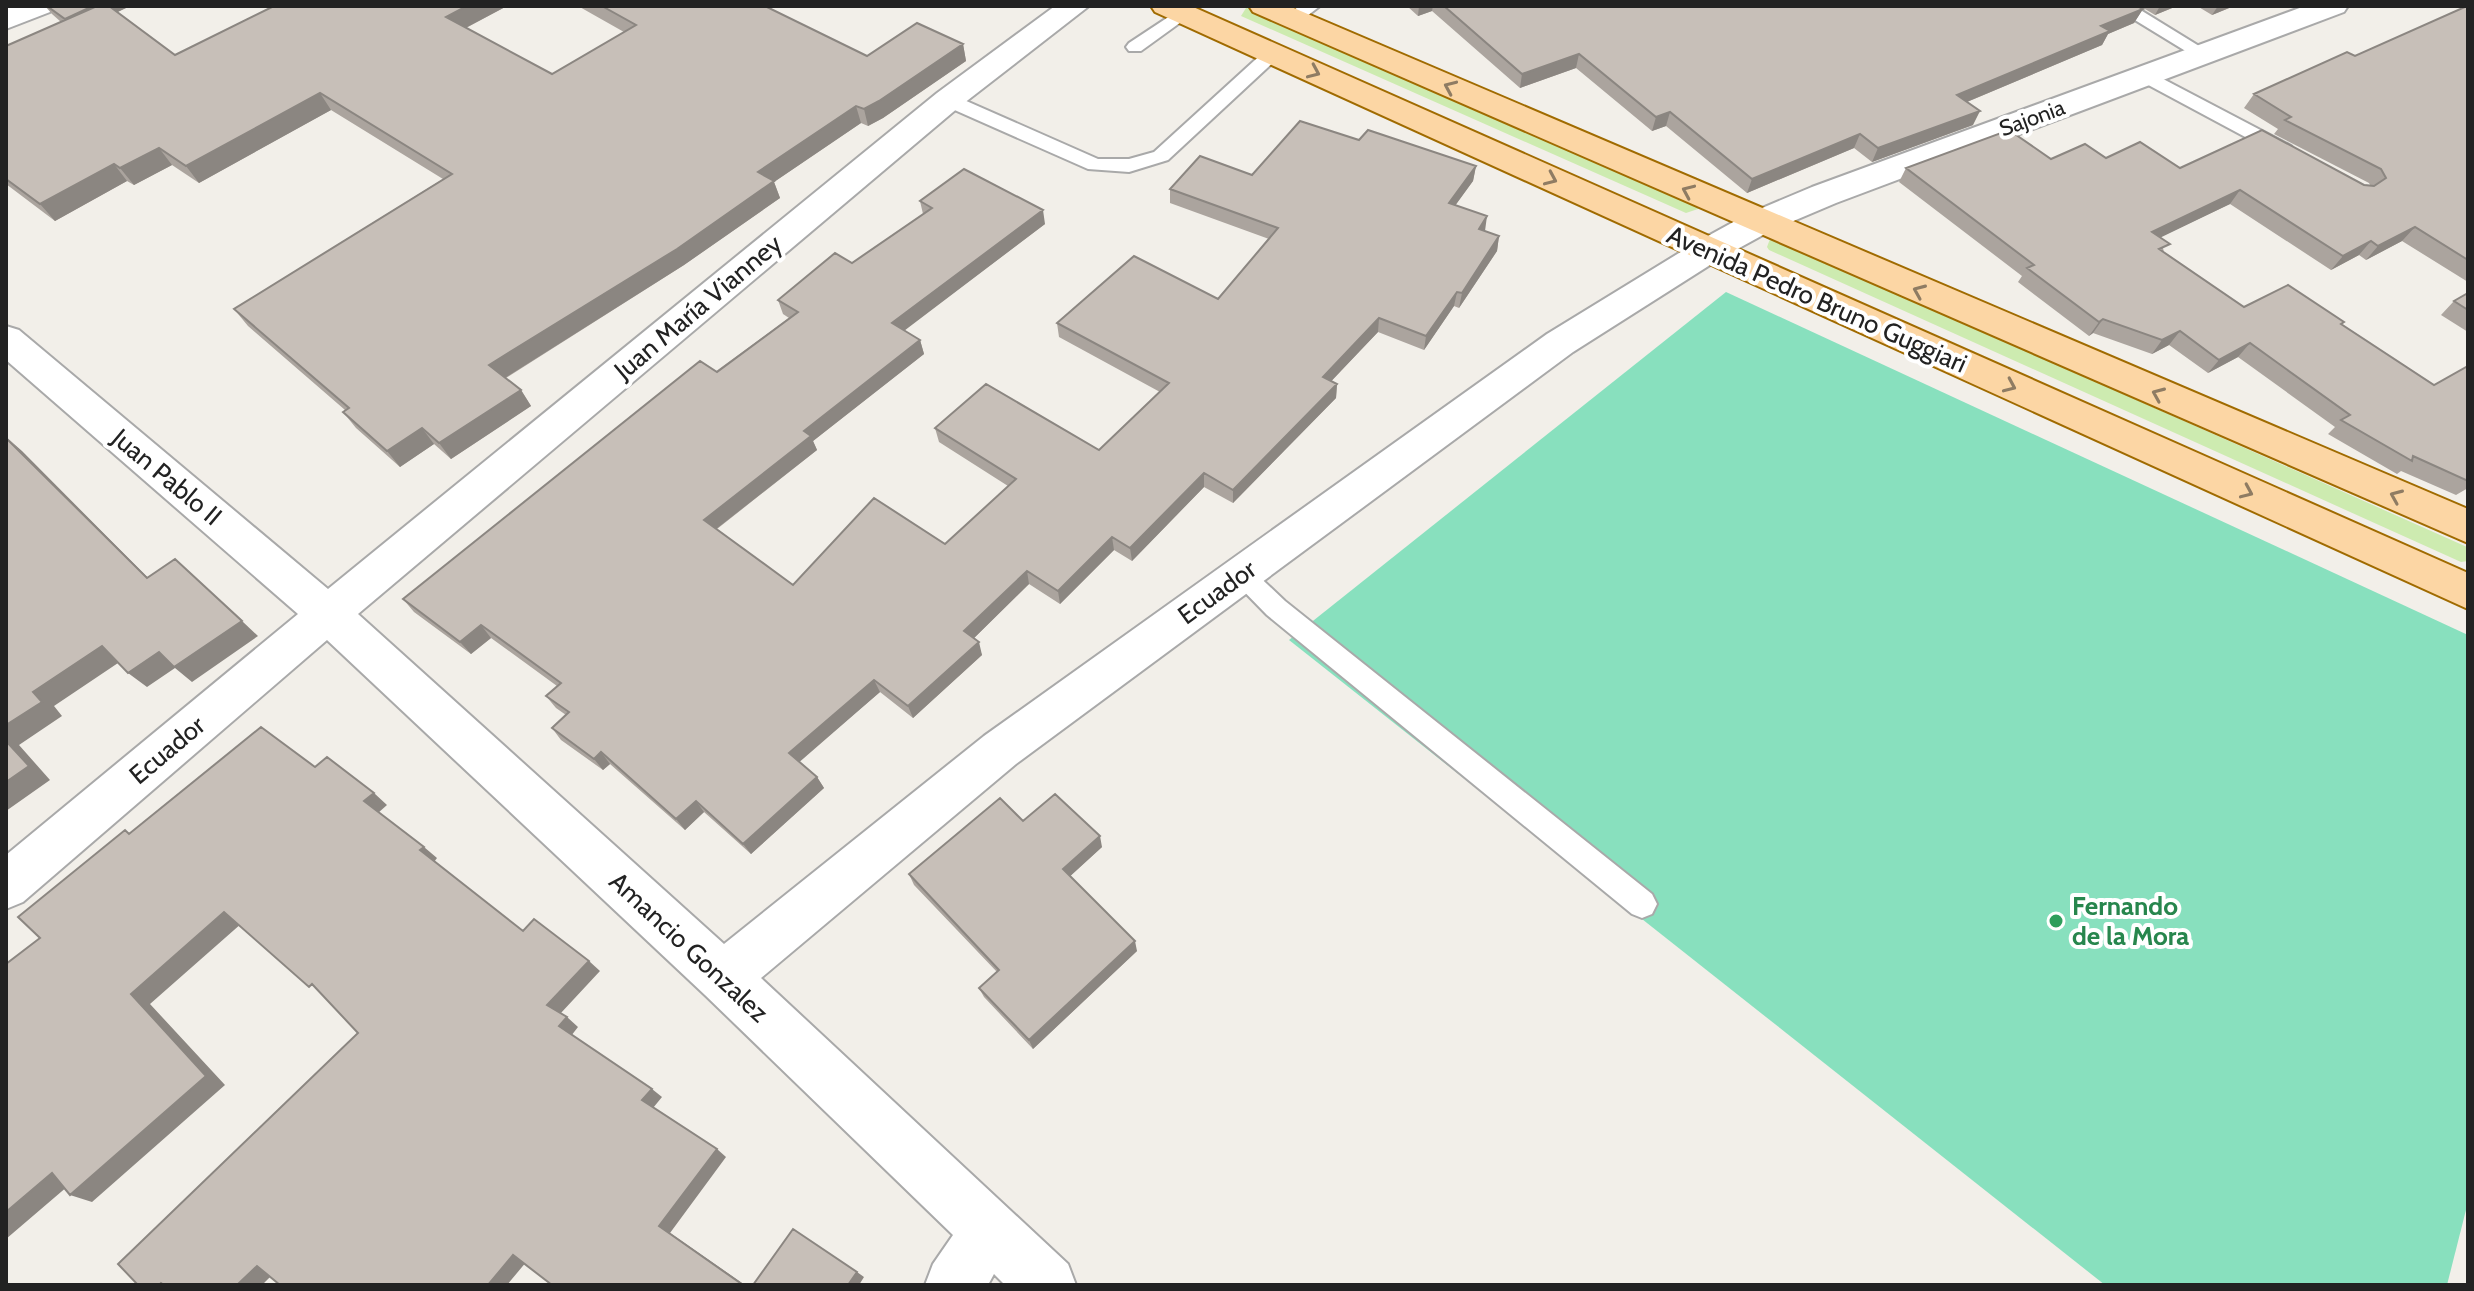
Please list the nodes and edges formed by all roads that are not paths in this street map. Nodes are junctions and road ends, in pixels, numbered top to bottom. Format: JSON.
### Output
{"nodes":[{"id":1,"x":39,"y":6,"type":"edge"},
{"id":2,"x":1074,"y":6,"type":"edge"},
{"id":3,"x":2121,"y":6,"type":"edge"},
{"id":4,"x":2333,"y":6,"type":"edge"},
{"id":5,"x":1180,"y":8,"type":"edge"},
{"id":6,"x":1289,"y":10,"type":"edge"},
{"id":7,"x":6,"y":20,"type":"edge"},
{"id":8,"x":1135,"y":47,"type":"dead end"},
{"id":9,"x":1272,"y":54,"type":"junction"},
{"id":10,"x":2203,"y":54,"type":"junction"},
{"id":11,"x":2146,"y":76,"type":"junction"},
{"id":12,"x":948,"y":100,"type":"junction"},
{"id":13,"x":2308,"y":162,"type":"edge"},
{"id":14,"x":1734,"y":237,"type":"junction"},
{"id":15,"x":8,"y":344,"type":"edge"},
{"id":16,"x":2468,"y":527,"type":"edge"},
{"id":17,"x":1241,"y":575,"type":"junction"},
{"id":18,"x":2468,"y":592,"type":"edge"},
{"id":19,"x":328,"y":614,"type":"junction"},
{"id":20,"x":6,"y":886,"type":"edge"},
{"id":21,"x":1642,"y":904,"type":"dead end"},
{"id":22,"x":723,"y":977,"type":"junction"},
{"id":23,"x":988,"y":1232,"type":"junction"},
{"id":24,"x":954,"y":1285,"type":"edge"},
{"id":25,"x":1047,"y":1285,"type":"edge"}],
"edges":[{"from":1,"to":7,"type":"street"},
{"from":2,"to":12,"type":"street","name":"Juan María Vianney"},
{"from":3,"to":10,"type":"lane"},
{"from":4,"to":10,"type":"street","name":"Sajonia"},
{"from":5,"to":8,"type":"lane"},
{"from":5,"to":9,"type":"main road","name":"Avenida Pedro Bruno Guggiari"},
{"from":14,"to":6,"type":"main road","name":"Avenida Pedro Bruno Guggiari","one_way":true},
{"from":9,"to":12,"type":"lane"},
{"from":9,"to":14,"type":"main road","name":"Avenida Pedro Bruno Guggiari","one_way":true},
{"from":10,"to":11,"type":"street","name":"Sajonia"},
{"from":11,"to":13,"type":"lane"},
{"from":11,"to":14,"type":"street","name":"Sajonia"},
{"from":12,"to":19,"type":"street","name":"Juan María Vianney"},
{"from":16,"to":14,"type":"main road","name":"Avenida Pedro Bruno Guggiari","one_way":true},
{"from":14,"to":17,"type":"street","name":"Ecuador"},
{"from":14,"to":18,"type":"main road","name":"Avenida Pedro Bruno Guggiari","one_way":true},
{"from":15,"to":19,"type":"street","name":"Juan Pablo II"},
{"from":17,"to":21,"type":"lane"},
{"from":17,"to":22,"type":"street","name":"Ecuador"},
{"from":19,"to":20,"type":"street","name":"Ecuador"},
{"from":19,"to":22,"type":"street","name":"Amancio Gonzalez"},
{"from":22,"to":23,"type":"street","name":"Amancio Gonzalez"},
{"from":23,"to":24,"type":"street"},
{"from":23,"to":25,"type":"street","name":"Amancio Gonzalez"}]}
